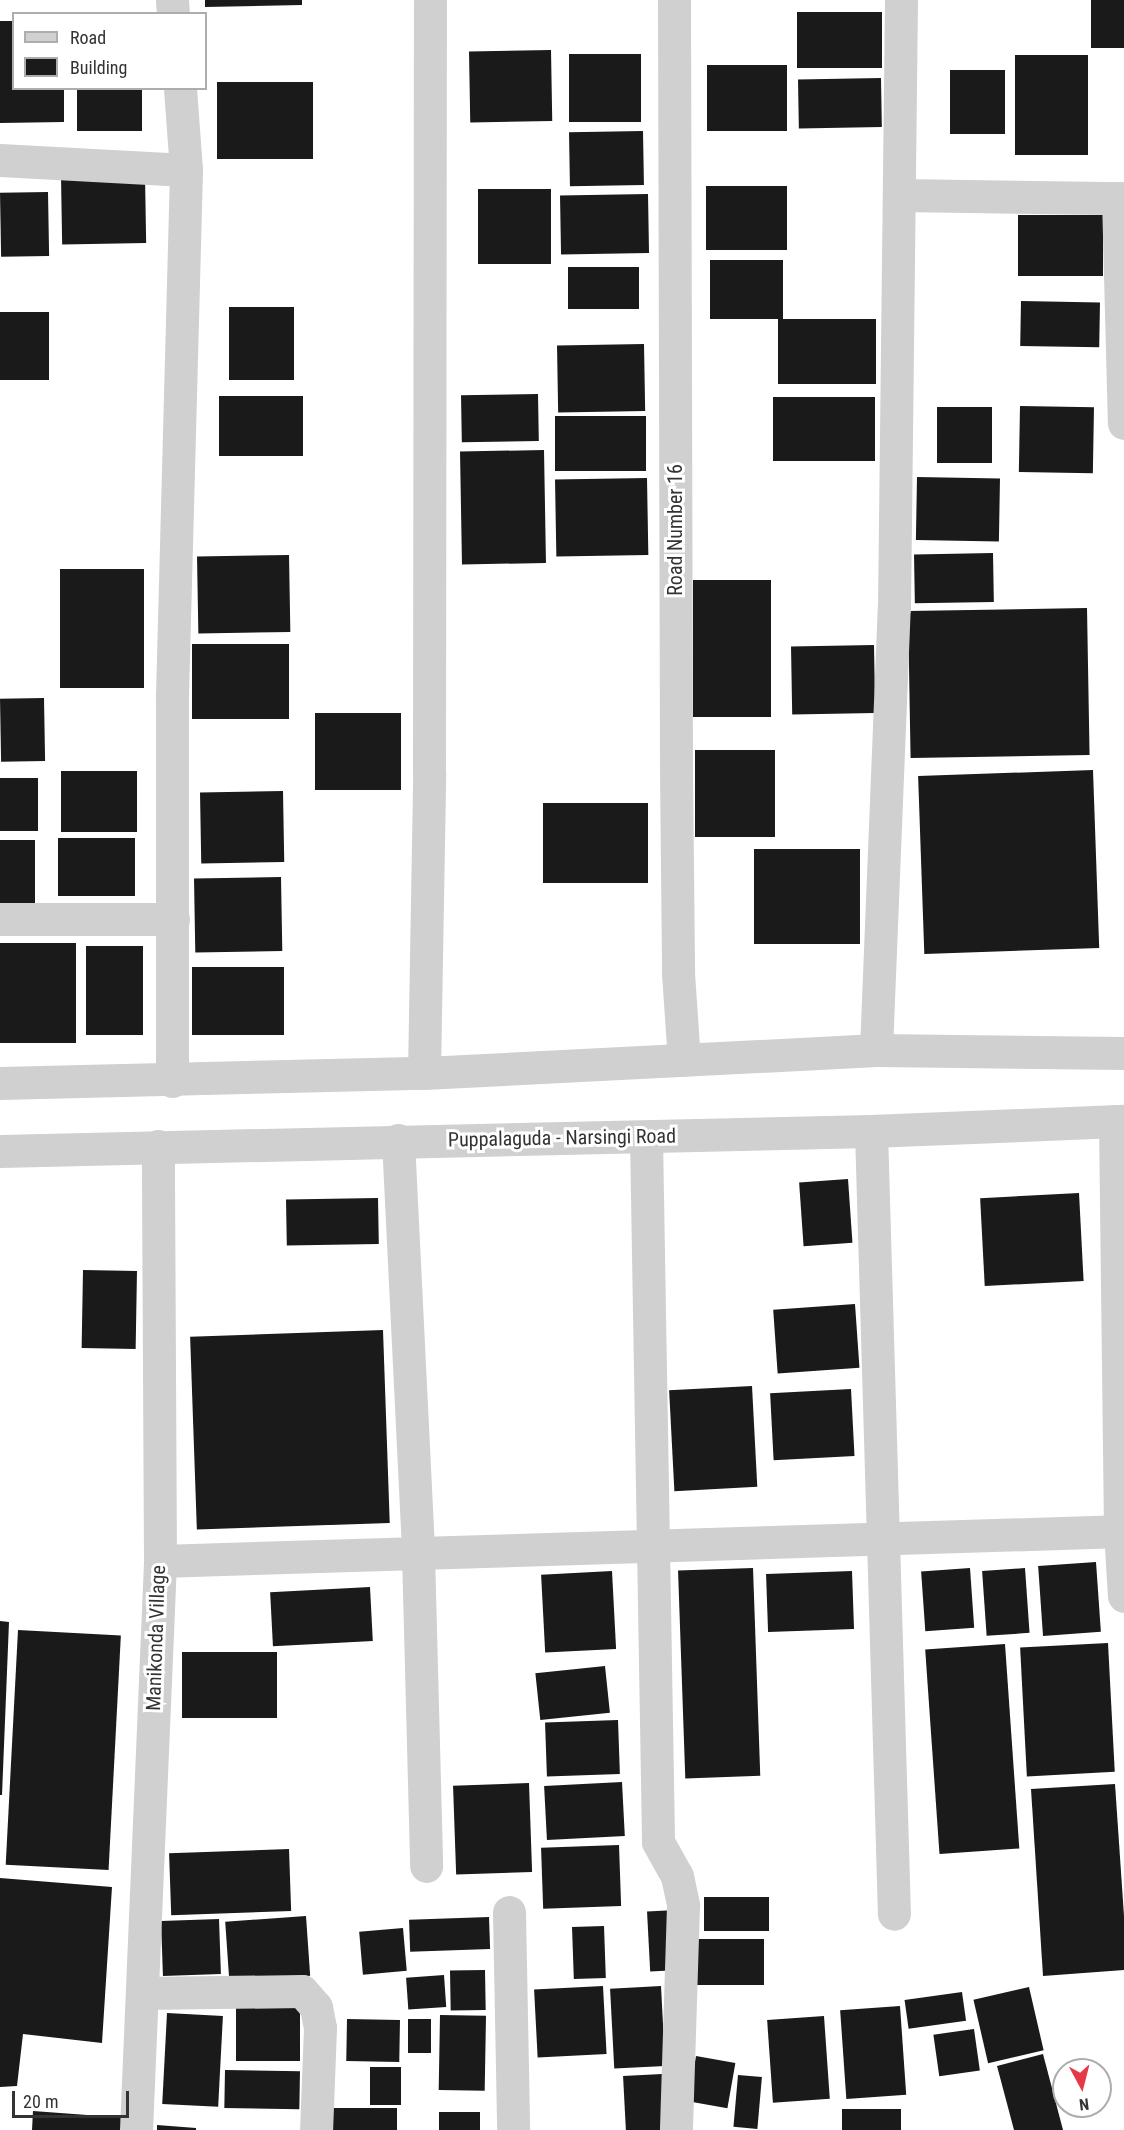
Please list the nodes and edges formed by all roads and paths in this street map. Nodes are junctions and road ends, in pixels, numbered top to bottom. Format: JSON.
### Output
{"nodes":[{"id":1,"x":430,"y":0,"type":"edge"},
{"id":2,"x":674,"y":0,"type":"edge"},
{"id":3,"x":901,"y":0,"type":"edge"},
{"id":4,"x":180,"y":90,"type":"edge"},
{"id":5,"x":0,"y":160,"type":"edge"},
{"id":6,"x":186,"y":170,"type":"junction"},
{"id":7,"x":899,"y":195,"type":"junction"},
{"id":8,"x":1121,"y":198,"type":"edge"},
{"id":9,"x":1124,"y":423,"type":"edge"},
{"id":10,"x":0,"y":919,"type":"edge"},
{"id":11,"x":173,"y":919,"type":"junction"},
{"id":12,"x":876,"y":1050,"type":"junction"},
{"id":13,"x":1124,"y":1053,"type":"edge"},
{"id":14,"x":684,"y":1060,"type":"junction"},
{"id":15,"x":424,"y":1073,"type":"junction"},
{"id":16,"x":172,"y":1081,"type":"junction"},
{"id":17,"x":0,"y":1083,"type":"edge"},
{"id":18,"x":1120,"y":1121,"type":"edge"},
{"id":19,"x":871,"y":1131,"type":"junction"},
{"id":20,"x":646,"y":1137,"type":"junction"},
{"id":21,"x":398,"y":1140,"type":"junction"},
{"id":22,"x":158,"y":1146,"type":"junction"},
{"id":23,"x":0,"y":1151,"type":"edge"},
{"id":24,"x":1122,"y":1531,"type":"edge"},
{"id":25,"x":885,"y":1538,"type":"junction"},
{"id":26,"x":651,"y":1545,"type":"junction"},
{"id":27,"x":418,"y":1552,"type":"junction"},
{"id":28,"x":160,"y":1561,"type":"junction"},
{"id":29,"x":1124,"y":1596,"type":"edge"},
{"id":30,"x":426,"y":1866,"type":"dead end"},
{"id":31,"x":509,"y":1912,"type":"dead end"},
{"id":32,"x":894,"y":1914,"type":"dead end"},
{"id":33,"x":142,"y":1994,"type":"junction"},
{"id":34,"x":136,"y":2130,"type":"edge"},
{"id":35,"x":316,"y":2130,"type":"edge"},
{"id":36,"x":513,"y":2130,"type":"edge"},
{"id":37,"x":676,"y":2130,"type":"edge"}],
"edges":[{"from":1,"to":15,"type":"street"},
{"from":2,"to":14,"type":"street","name":"Road Number 16"},
{"from":3,"to":7,"type":"street"},
{"from":4,"to":6,"type":"street"},
{"from":5,"to":6,"type":"street"},
{"from":6,"to":11,"type":"street"},
{"from":7,"to":8,"type":"street"},
{"from":7,"to":12,"type":"street"},
{"from":8,"to":9,"type":"street"},
{"from":10,"to":11,"type":"street"},
{"from":11,"to":16,"type":"street"},
{"from":12,"to":13,"type":"street"},
{"from":12,"to":14,"type":"street"},
{"from":14,"to":15,"type":"street"},
{"from":15,"to":16,"type":"street"},
{"from":16,"to":17,"type":"street"},
{"from":18,"to":19,"type":"street","name":"Puppalaguda - Narsingi Road"},
{"from":18,"to":24,"type":"street"},
{"from":19,"to":20,"type":"street","name":"Puppalaguda - Narsingi Road"},
{"from":19,"to":25,"type":"street"},
{"from":20,"to":21,"type":"street","name":"Puppalaguda - Narsingi Road"},
{"from":20,"to":26,"type":"street"},
{"from":21,"to":22,"type":"street","name":"Puppalaguda - Narsingi Road"},
{"from":21,"to":27,"type":"street"},
{"from":22,"to":23,"type":"street","name":"Puppalaguda - Narsingi Road"},
{"from":22,"to":28,"type":"street","name":"Manikonda Village"},
{"from":24,"to":25,"type":"street"},
{"from":24,"to":29,"type":"street"},
{"from":25,"to":26,"type":"street"},
{"from":25,"to":32,"type":"street"},
{"from":26,"to":27,"type":"street"},
{"from":26,"to":37,"type":"street"},
{"from":27,"to":28,"type":"street"},
{"from":27,"to":30,"type":"street"},
{"from":28,"to":33,"type":"street","name":"Manikonda Village"},
{"from":31,"to":36,"type":"street"},
{"from":33,"to":34,"type":"street","name":"Manikonda Village"},
{"from":33,"to":35,"type":"street"}]}
